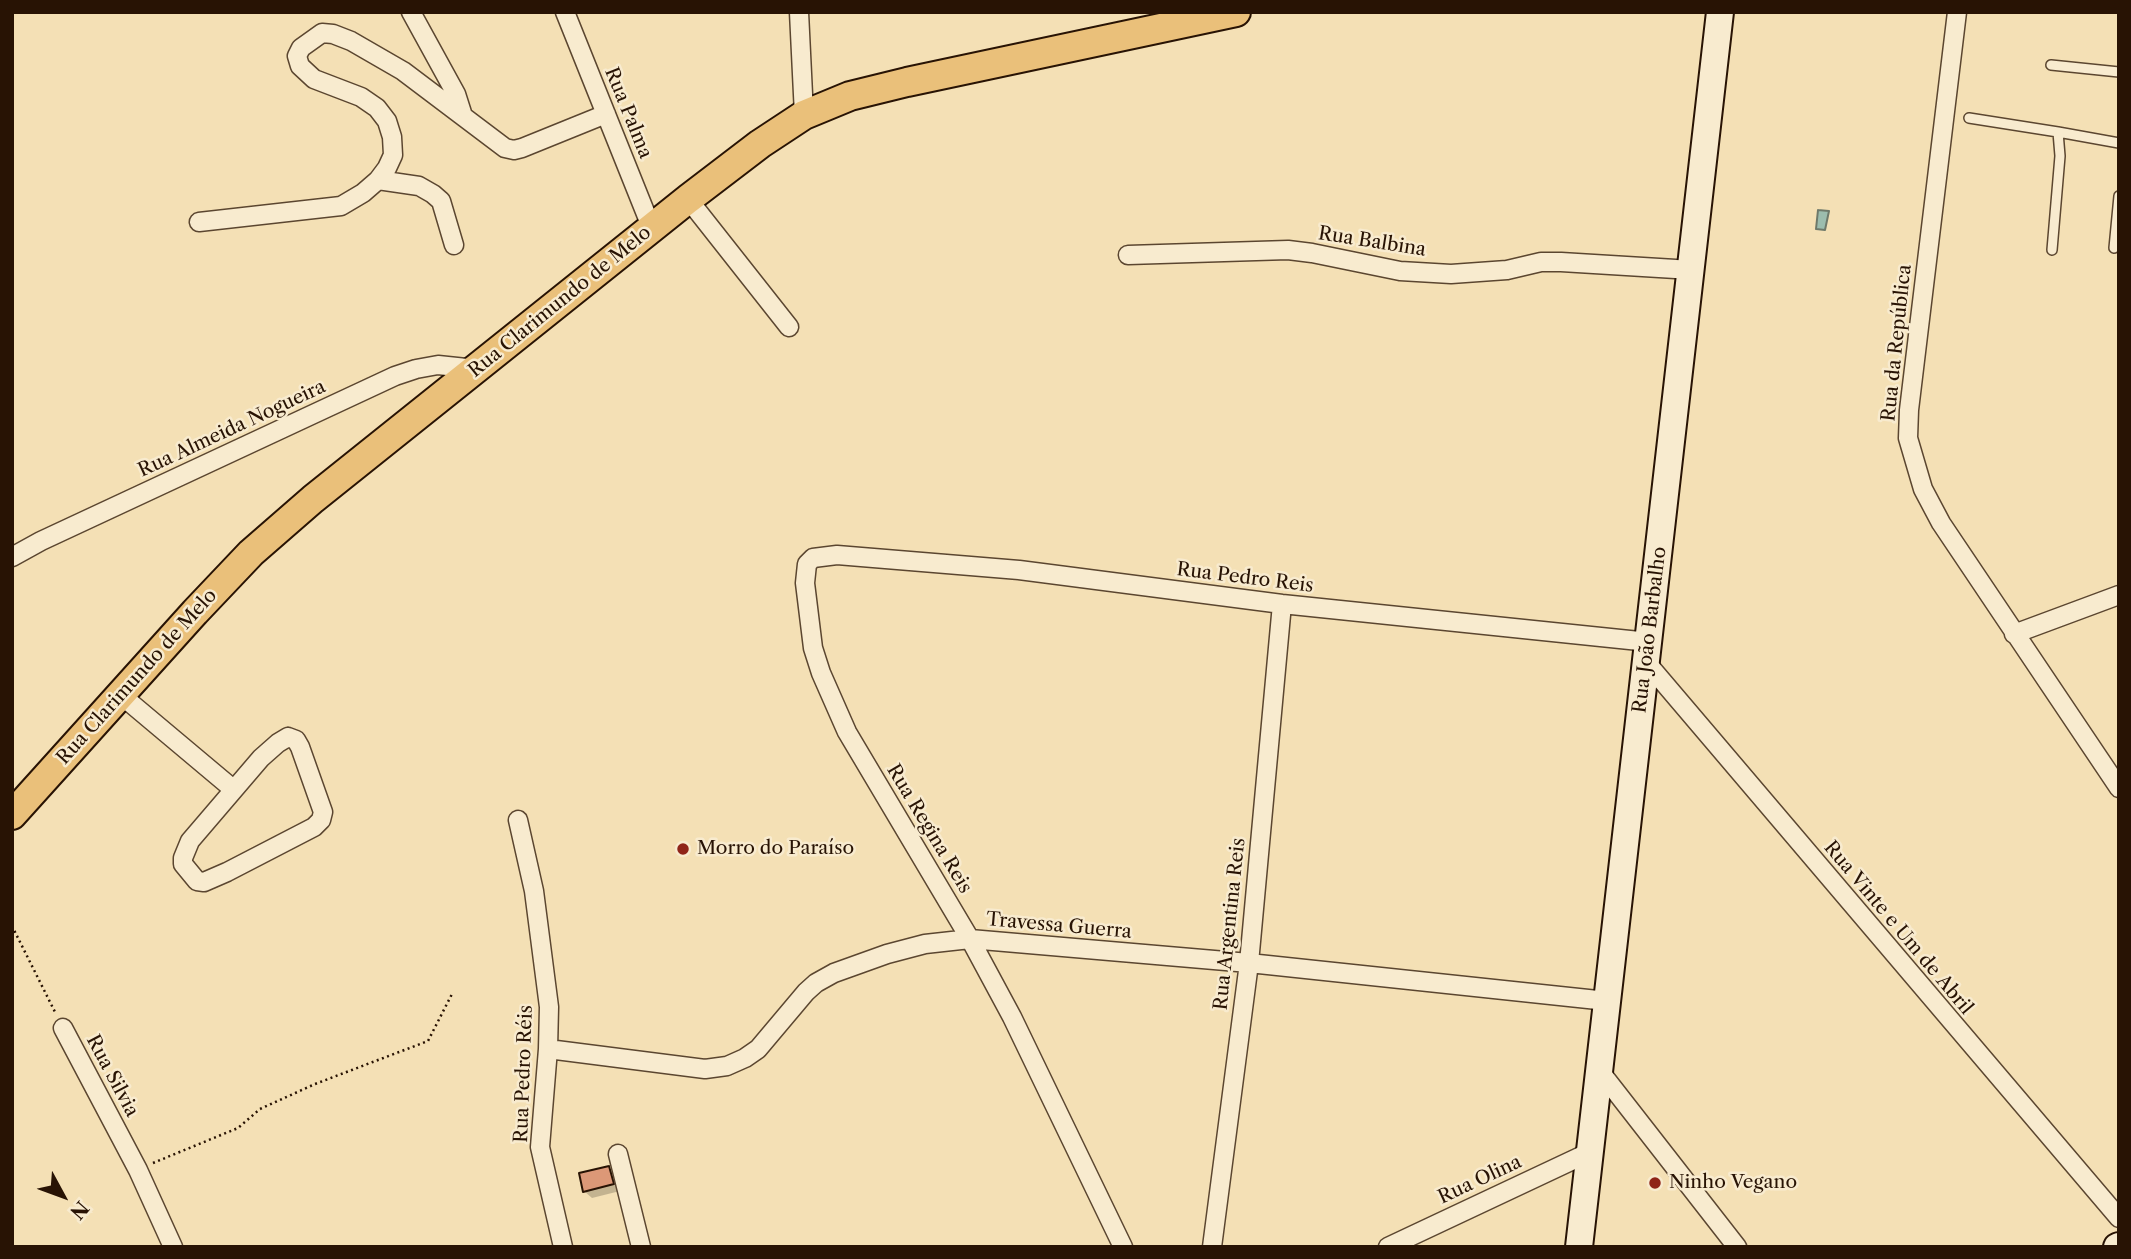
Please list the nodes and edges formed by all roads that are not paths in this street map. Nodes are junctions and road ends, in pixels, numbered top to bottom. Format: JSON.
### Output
{"nodes":[{"id":1,"x":411,"y":12,"type":"edge"},
{"id":2,"x":565,"y":12,"type":"edge"},
{"id":3,"x":799,"y":12,"type":"edge"},
{"id":4,"x":1236,"y":12,"type":"edge"},
{"id":5,"x":1720,"y":12,"type":"edge"},
{"id":6,"x":1957,"y":12,"type":"edge"},
{"id":7,"x":2052,"y":65,"type":"dead end"},
{"id":8,"x":2119,"y":72,"type":"edge"},
{"id":9,"x":606,"y":114,"type":"junction"},
{"id":10,"x":804,"y":115,"type":"junction"},
{"id":11,"x":463,"y":116,"type":"junction"},
{"id":12,"x":1969,"y":118,"type":"dead end"},
{"id":13,"x":2058,"y":132,"type":"junction"},
{"id":14,"x":2119,"y":143,"type":"edge"},
{"id":15,"x":378,"y":180,"type":"junction"},
{"id":16,"x":2119,"y":197,"type":"edge"},
{"id":17,"x":688,"y":199,"type":"junction"},
{"id":18,"x":199,"y":222,"type":"dead end"},
{"id":19,"x":652,"y":229,"type":"junction"},
{"id":20,"x":454,"y":245,"type":"dead end"},
{"id":21,"x":2114,"y":248,"type":"dead end"},
{"id":22,"x":2052,"y":250,"type":"dead end"},
{"id":23,"x":1128,"y":256,"type":"dead end"},
{"id":24,"x":1692,"y":270,"type":"junction"},
{"id":25,"x":789,"y":327,"type":"dead end"},
{"id":26,"x":476,"y":369,"type":"junction"},
{"id":27,"x":836,"y":555,"type":"joint"},
{"id":28,"x":12,"y":557,"type":"edge"},
{"id":29,"x":2119,"y":595,"type":"edge"},
{"id":30,"x":1282,"y":604,"type":"junction"},
{"id":31,"x":2014,"y":634,"type":"junction"},
{"id":32,"x":1648,"y":652,"type":"junction"},
{"id":33,"x":121,"y":695,"type":"junction"},
{"id":34,"x":2119,"y":788,"type":"edge"},
{"id":35,"x":233,"y":789,"type":"junction"},
{"id":36,"x":12,"y":815,"type":"edge"},
{"id":37,"x":519,"y":820,"type":"dead end"},
{"id":38,"x":970,"y":939,"type":"junction"},
{"id":39,"x":1249,"y":963,"type":"junction"},
{"id":40,"x":1607,"y":1001,"type":"junction"},
{"id":41,"x":63,"y":1028,"type":"road end"},
{"id":42,"x":548,"y":1049,"type":"junction"},
{"id":43,"x":1600,"y":1070,"type":"junction"},
{"id":44,"x":1590,"y":1152,"type":"junction"},
{"id":45,"x":618,"y":1154,"type":"dead end"},
{"id":46,"x":2119,"y":1218,"type":"edge"},
{"id":47,"x":173,"y":1247,"type":"edge"},
{"id":48,"x":564,"y":1247,"type":"edge"},
{"id":49,"x":641,"y":1247,"type":"edge"},
{"id":50,"x":1123,"y":1247,"type":"edge"},
{"id":51,"x":1212,"y":1247,"type":"edge"},
{"id":52,"x":1388,"y":1247,"type":"edge"},
{"id":53,"x":1579,"y":1247,"type":"edge"},
{"id":54,"x":1737,"y":1247,"type":"edge"}],
"edges":[{"from":1,"to":11,"type":"street"},
{"from":2,"to":9,"type":"street","name":"Rua Palma"},
{"from":3,"to":10,"type":"street"},
{"from":4,"to":10,"type":"main road","name":"Rua Clarimundo de Melo"},
{"from":5,"to":24,"type":"street","name":"Rua João Barbalho"},
{"from":6,"to":31,"type":"street","name":"Rua da República"},
{"from":7,"to":8,"type":"lane"},
{"from":9,"to":11,"type":"street"},
{"from":9,"to":19,"type":"street","name":"Rua Palma"},
{"from":10,"to":17,"type":"main road","name":"Rua Clarimundo de Melo"},
{"from":11,"to":15,"type":"street"},
{"from":12,"to":13,"type":"lane"},
{"from":13,"to":14,"type":"lane"},
{"from":13,"to":22,"type":"lane"},
{"from":15,"to":18,"type":"street"},
{"from":15,"to":20,"type":"street"},
{"from":16,"to":21,"type":"lane"},
{"from":17,"to":19,"type":"main road","name":"Rua Clarimundo de Melo"},
{"from":17,"to":25,"type":"street"},
{"from":19,"to":26,"type":"main road","name":"Rua Clarimundo de Melo"},
{"from":23,"to":24,"type":"street","name":"Rua Balbina"},
{"from":24,"to":32,"type":"street","name":"Rua João Barbalho"},
{"from":26,"to":28,"type":"street","name":"Rua Almeida Nogueira"},
{"from":26,"to":33,"type":"main road","name":"Rua Clarimundo de Melo"},
{"from":27,"to":30,"type":"street","name":"Rua Pedro Reis"},
{"from":27,"to":38,"type":"street","name":"Rua Regina Reis"},
{"from":29,"to":31,"type":"street"},
{"from":30,"to":32,"type":"street","name":"Rua Pedro Reis"},
{"from":30,"to":39,"type":"street","name":"Rua Argentina Reis"},
{"from":31,"to":34,"type":"street","name":"Rua da República"},
{"from":32,"to":40,"type":"street","name":"Rua João Barbalho"},
{"from":32,"to":46,"type":"street","name":"Rua Vinte e Um de Abril"},
{"from":33,"to":35,"type":"street"},
{"from":33,"to":36,"type":"main road","name":"Rua Clarimundo de Melo"},
{"from":35,"to":35,"type":"street"},
{"from":37,"to":42,"type":"street","name":"Rua Pedro Réis"},
{"from":38,"to":39,"type":"street","name":"Travessa Guerra"},
{"from":38,"to":42,"type":"street","name":"Travessa Guerra"},
{"from":38,"to":50,"type":"street","name":"Rua Regina Reis"},
{"from":39,"to":40,"type":"street","name":"Travessa Guerra"},
{"from":39,"to":51,"type":"street","name":"Rua Argentina Reis"},
{"from":40,"to":43,"type":"street","name":"Rua João Barbalho"},
{"from":41,"to":47,"type":"street","name":"Rua Silvia"},
{"from":42,"to":48,"type":"street","name":"Rua Pedro Réis"},
{"from":43,"to":44,"type":"street","name":"Rua João Barbalho"},
{"from":43,"to":54,"type":"street"},
{"from":44,"to":52,"type":"street","name":"Rua Olina"},
{"from":44,"to":53,"type":"street","name":"Rua João Barbalho"},
{"from":45,"to":49,"type":"street"}]}
